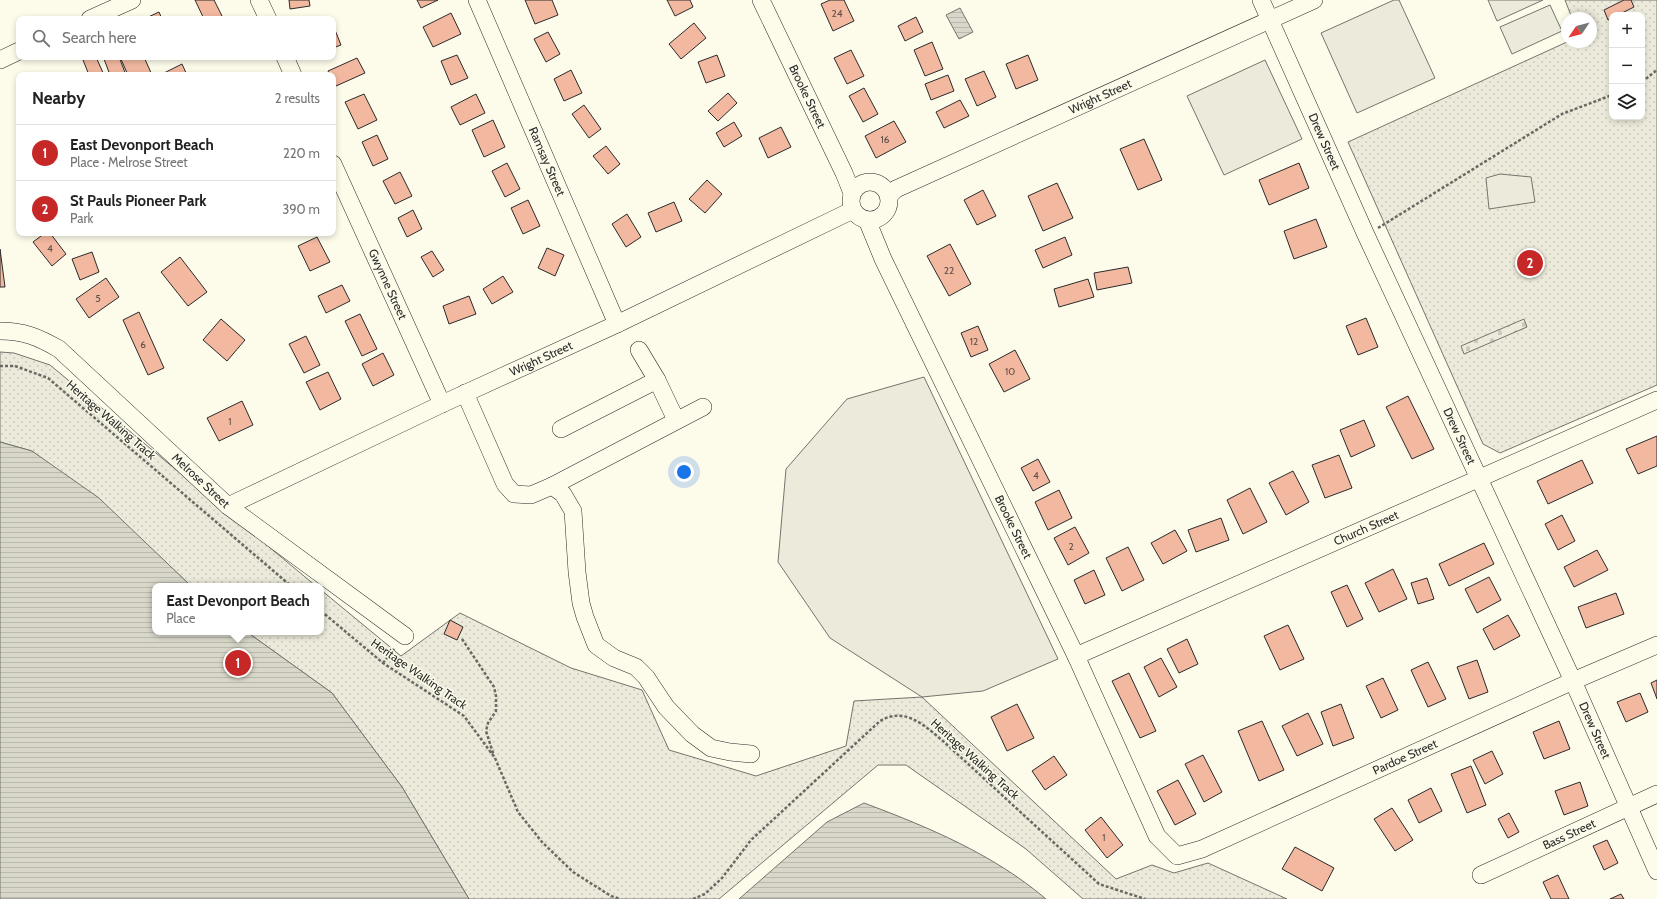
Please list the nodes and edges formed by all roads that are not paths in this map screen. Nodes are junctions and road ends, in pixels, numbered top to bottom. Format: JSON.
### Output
{"nodes":[{"id":1,"x":132,"y":0,"type":"edge"},
{"id":2,"x":259,"y":0,"type":"edge"},
{"id":3,"x":477,"y":0,"type":"edge"},
{"id":4,"x":761,"y":0,"type":"edge"},
{"id":5,"x":1261,"y":0,"type":"edge"},
{"id":6,"x":1314,"y":0,"type":"edge"},
{"id":7,"x":97,"y":16,"type":"edge"},
{"id":8,"x":267,"y":16,"type":"edge"},
{"id":9,"x":1270,"y":19,"type":"junction"},
{"id":10,"x":16,"y":52,"type":"edge"},
{"id":11,"x":0,"y":60,"type":"edge"},
{"id":12,"x":286,"y":60,"type":"edge"},
{"id":13,"x":292,"y":72,"type":"edge"},
{"id":14,"x":336,"y":171,"type":"edge"},
{"id":15,"x":852,"y":193,"type":"junction"},
{"id":16,"x":888,"y":196,"type":"junction"},
{"id":17,"x":860,"y":215,"type":"junction"},
{"id":18,"x":617,"y":324,"type":"junction"},
{"id":19,"x":0,"y":331,"type":"edge"},
{"id":20,"x":639,"y":350,"type":"dead end"},
{"id":21,"x":657,"y":380,"type":"junction"},
{"id":22,"x":465,"y":394,"type":"junction"},
{"id":23,"x":1657,"y":400,"type":"edge"},
{"id":24,"x":442,"y":404,"type":"junction"},
{"id":25,"x":703,"y":407,"type":"dead end"},
{"id":26,"x":676,"y":420,"type":"junction"},
{"id":27,"x":560,"y":429,"type":"dead end"},
{"id":28,"x":1480,"y":479,"type":"junction"},
{"id":29,"x":552,"y":486,"type":"junction"},
{"id":30,"x":228,"y":506,"type":"junction"},
{"id":31,"x":405,"y":636,"type":"dead end"},
{"id":32,"x":1657,"y":645,"type":"edge"},
{"id":33,"x":1076,"y":656,"type":"junction"},
{"id":34,"x":1573,"y":681,"type":"junction"},
{"id":35,"x":751,"y":754,"type":"dead end"},
{"id":36,"x":1657,"y":794,"type":"edge"},
{"id":37,"x":1629,"y":806,"type":"junction"},
{"id":38,"x":1157,"y":836,"type":"joint"},
{"id":39,"x":1657,"y":872,"type":"edge"},
{"id":40,"x":1481,"y":875,"type":"dead end"}],
"edges":[{"from":1,"to":7,"type":"street"},
{"from":2,"to":8,"type":"street"},
{"from":3,"to":18,"type":"street","name":"Ramsay Street"},
{"from":4,"to":15,"type":"street","name":"Brooke Street"},
{"from":5,"to":9,"type":"street","name":"Drew Street"},
{"from":6,"to":9,"type":"street","name":"Wright Street"},
{"from":9,"to":16,"type":"street","name":"Wright Street"},
{"from":9,"to":28,"type":"street","name":"Drew Street"},
{"from":10,"to":11,"type":"street"},
{"from":12,"to":13,"type":"street"},
{"from":14,"to":24,"type":"street","name":"Gwynne Street"},
{"from":15,"to":16,"type":"street"},
{"from":15,"to":17,"type":"street"},
{"from":16,"to":17,"type":"street"},
{"from":17,"to":18,"type":"street","name":"Wright Street"},
{"from":17,"to":33,"type":"street","name":"Brooke Street"},
{"from":18,"to":22,"type":"street","name":"Wright Street"},
{"from":19,"to":30,"type":"street","name":"Melrose Street"},
{"from":20,"to":21,"type":"street"},
{"from":21,"to":26,"type":"street"},
{"from":21,"to":27,"type":"street"},
{"from":22,"to":24,"type":"street","name":"Wright Street"},
{"from":22,"to":29,"type":"street"},
{"from":23,"to":28,"type":"street","name":"Church Street"},
{"from":24,"to":30,"type":"street","name":"Wright Street"},
{"from":25,"to":26,"type":"street"},
{"from":26,"to":29,"type":"street"},
{"from":28,"to":33,"type":"street","name":"Church Street"},
{"from":28,"to":34,"type":"street","name":"Drew Street"},
{"from":29,"to":35,"type":"street"},
{"from":30,"to":31,"type":"street","name":"Melrose Street"},
{"from":32,"to":34,"type":"street","name":"Pardoe Street"},
{"from":33,"to":38,"type":"street","name":"Brooke Street"},
{"from":34,"to":37,"type":"street","name":"Drew Street"},
{"from":34,"to":38,"type":"street","name":"Pardoe Street"},
{"from":36,"to":37,"type":"street","name":"Bass Street"},
{"from":37,"to":39,"type":"street","name":"Drew Street"},
{"from":37,"to":40,"type":"street","name":"Bass Street"}]}
